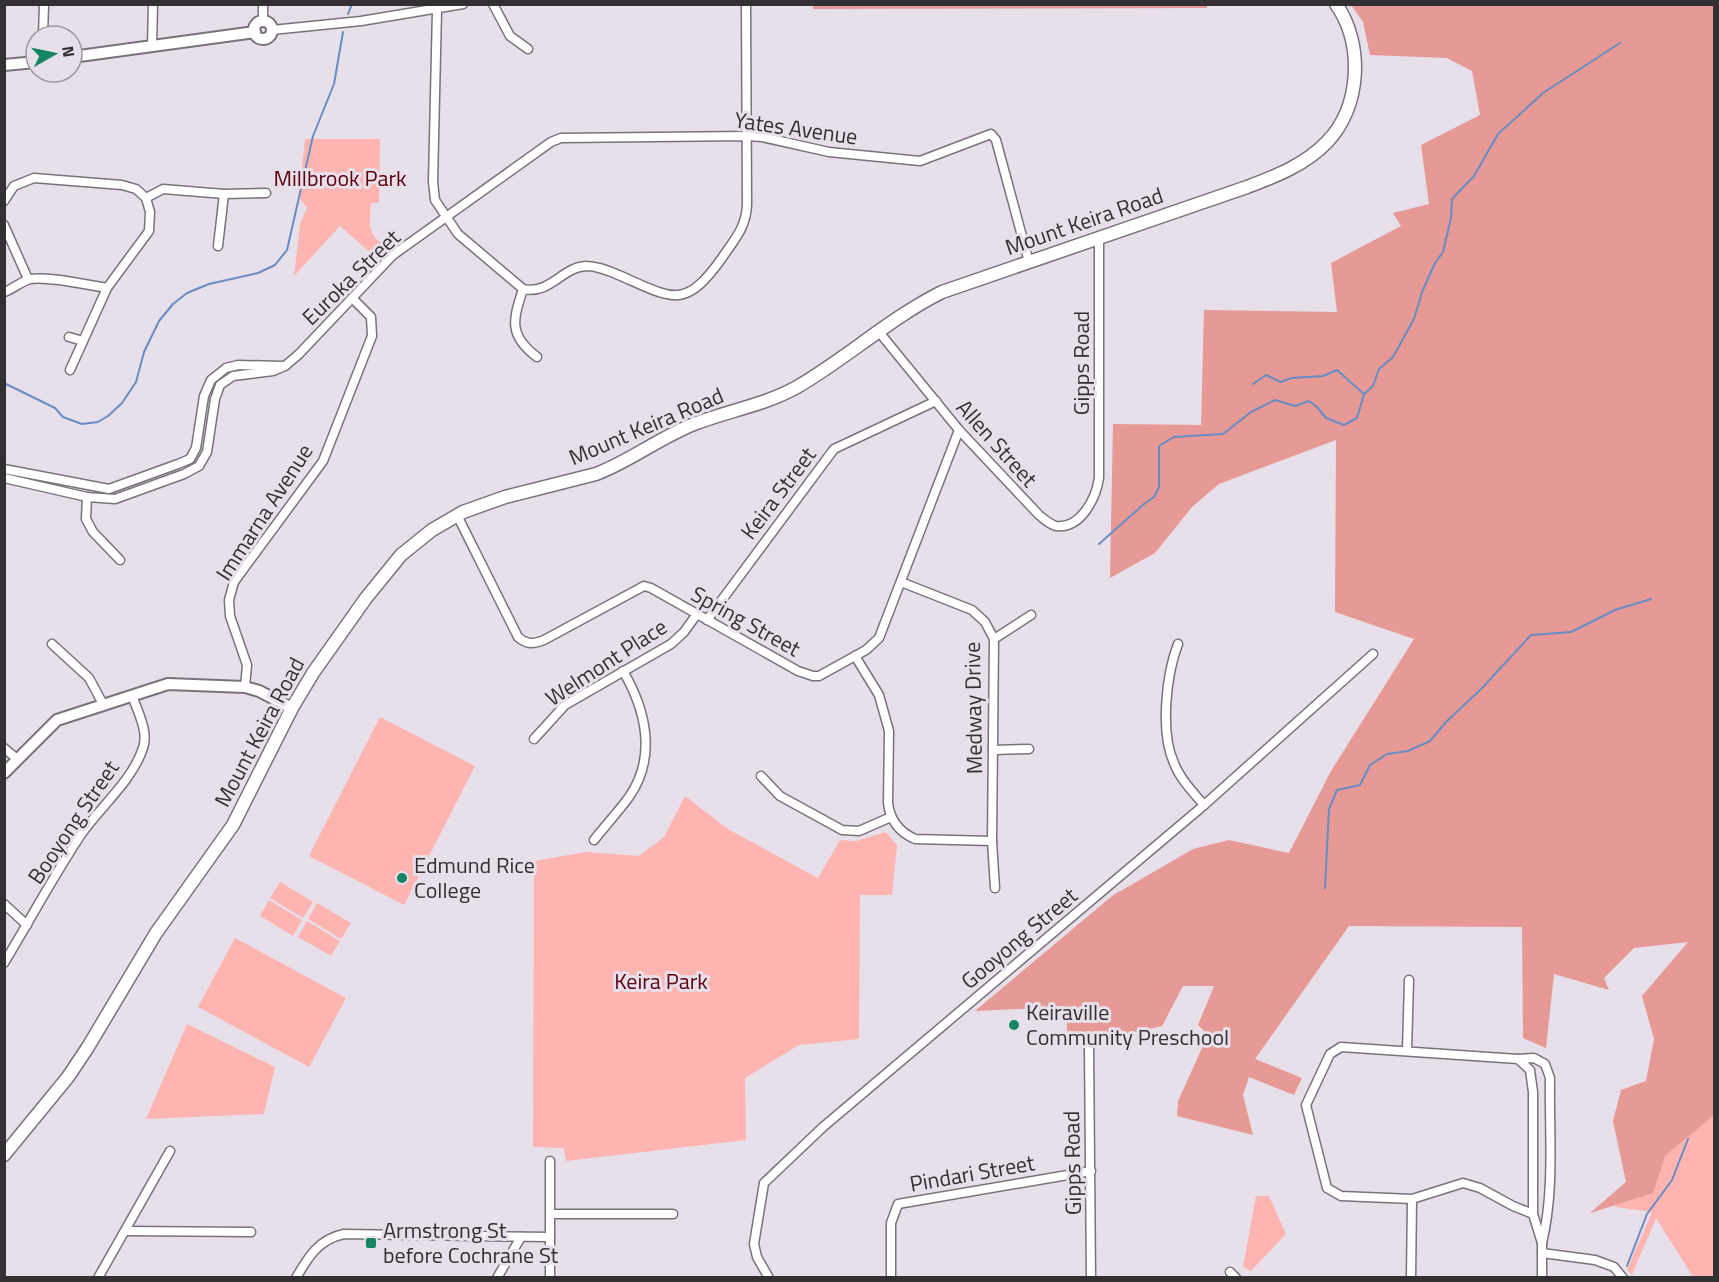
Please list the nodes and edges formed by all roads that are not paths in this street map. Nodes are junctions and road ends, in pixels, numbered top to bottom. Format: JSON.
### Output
{"nodes":[{"id":1,"x":44,"y":4,"type":"edge"},
{"id":2,"x":153,"y":4,"type":"edge"},
{"id":3,"x":263,"y":4,"type":"edge"},
{"id":4,"x":463,"y":4,"type":"edge"},
{"id":5,"x":494,"y":4,"type":"edge"},
{"id":6,"x":746,"y":4,"type":"edge"},
{"id":7,"x":1336,"y":4,"type":"edge"},
{"id":8,"x":437,"y":10,"type":"junction"},
{"id":9,"x":263,"y":21,"type":"junction"},
{"id":10,"x":43,"y":24,"type":"edge"},
{"id":11,"x":272,"y":30,"type":"junction"},
{"id":12,"x":255,"y":33,"type":"junction"},
{"id":13,"x":152,"y":46,"type":"junction"},
{"id":14,"x":528,"y":49,"type":"dead end"},
{"id":15,"x":84,"y":55,"type":"edge"},
{"id":16,"x":24,"y":63,"type":"edge"},
{"id":17,"x":4,"y":65,"type":"edge"},
{"id":18,"x":746,"y":136,"type":"junction"},
{"id":19,"x":266,"y":193,"type":"dead end"},
{"id":20,"x":224,"y":194,"type":"junction"},
{"id":21,"x":146,"y":198,"type":"junction"},
{"id":22,"x":4,"y":201,"type":"edge"},
{"id":23,"x":446,"y":218,"type":"junction"},
{"id":24,"x":4,"y":225,"type":"edge"},
{"id":25,"x":1099,"y":238,"type":"junction"},
{"id":26,"x":218,"y":246,"type":"dead end"},
{"id":27,"x":1029,"y":262,"type":"junction"},
{"id":28,"x":28,"y":279,"type":"junction"},
{"id":29,"x":107,"y":288,"type":"junction"},
{"id":30,"x":523,"y":289,"type":"junction"},
{"id":31,"x":4,"y":292,"type":"edge"},
{"id":32,"x":352,"y":298,"type":"junction"},
{"id":33,"x":879,"y":332,"type":"junction"},
{"id":34,"x":69,"y":337,"type":"dead end"},
{"id":35,"x":83,"y":340,"type":"junction"},
{"id":36,"x":537,"y":357,"type":"dead end"},
{"id":37,"x":285,"y":366,"type":"junction"},
{"id":38,"x":70,"y":370,"type":"dead end"},
{"id":39,"x":936,"y":401,"type":"junction"},
{"id":40,"x":959,"y":430,"type":"junction"},
{"id":41,"x":4,"y":469,"type":"edge"},
{"id":42,"x":4,"y":478,"type":"edge"},
{"id":43,"x":1097,"y":489,"type":"joint"},
{"id":44,"x":87,"y":497,"type":"junction"},
{"id":45,"x":457,"y":515,"type":"junction"},
{"id":46,"x":120,"y":560,"type":"dead end"},
{"id":47,"x":902,"y":582,"type":"junction"},
{"id":48,"x":697,"y":614,"type":"junction"},
{"id":49,"x":1031,"y":615,"type":"dead end"},
{"id":50,"x":707,"y":620,"type":"junction"},
{"id":51,"x":994,"y":639,"type":"junction"},
{"id":52,"x":52,"y":644,"type":"dead end"},
{"id":53,"x":1178,"y":644,"type":"dead end"},
{"id":54,"x":1373,"y":654,"type":"dead end"},
{"id":55,"x":855,"y":656,"type":"junction"},
{"id":56,"x":623,"y":672,"type":"junction"},
{"id":57,"x":245,"y":687,"type":"junction"},
{"id":58,"x":132,"y":695,"type":"junction"},
{"id":59,"x":103,"y":704,"type":"junction"},
{"id":60,"x":292,"y":708,"type":"junction"},
{"id":61,"x":534,"y":739,"type":"dead end"},
{"id":62,"x":4,"y":747,"type":"edge"},
{"id":63,"x":1029,"y":749,"type":"dead end"},
{"id":64,"x":993,"y":750,"type":"junction"},
{"id":65,"x":17,"y":759,"type":"junction"},
{"id":66,"x":4,"y":773,"type":"edge"},
{"id":67,"x":761,"y":776,"type":"dead end"},
{"id":68,"x":1204,"y":805,"type":"junction"},
{"id":69,"x":891,"y":817,"type":"junction"},
{"id":70,"x":594,"y":840,"type":"dead end"},
{"id":71,"x":992,"y":841,"type":"junction"},
{"id":72,"x":995,"y":888,"type":"dead end"},
{"id":73,"x":4,"y":904,"type":"edge"},
{"id":74,"x":27,"y":925,"type":"junction"},
{"id":75,"x":4,"y":963,"type":"edge"},
{"id":76,"x":1409,"y":980,"type":"dead end"},
{"id":77,"x":1089,"y":1047,"type":"dead end"},
{"id":78,"x":1407,"y":1050,"type":"junction"},
{"id":79,"x":1518,"y":1059,"type":"junction"},
{"id":80,"x":170,"y":1151,"type":"dead end"},
{"id":81,"x":4,"y":1155,"type":"edge"},
{"id":82,"x":550,"y":1161,"type":"dead end"},
{"id":83,"x":1090,"y":1171,"type":"junction"},
{"id":84,"x":1412,"y":1199,"type":"junction"},
{"id":85,"x":551,"y":1214,"type":"junction"},
{"id":86,"x":673,"y":1214,"type":"dead end"},
{"id":87,"x":1533,"y":1214,"type":"junction"},
{"id":88,"x":126,"y":1231,"type":"junction"},
{"id":89,"x":251,"y":1232,"type":"dead end"},
{"id":90,"x":521,"y":1237,"type":"junction"},
{"id":91,"x":550,"y":1237,"type":"junction"},
{"id":92,"x":1542,"y":1243,"type":"junction"},
{"id":93,"x":1542,"y":1253,"type":"junction"},
{"id":94,"x":765,"y":1276,"type":"edge"},
{"id":95,"x":98,"y":1278,"type":"edge"},
{"id":96,"x":296,"y":1278,"type":"edge"},
{"id":97,"x":497,"y":1278,"type":"edge"},
{"id":98,"x":550,"y":1278,"type":"edge"},
{"id":99,"x":891,"y":1278,"type":"edge"},
{"id":100,"x":1091,"y":1278,"type":"edge"},
{"id":101,"x":1411,"y":1278,"type":"edge"},
{"id":102,"x":1542,"y":1278,"type":"edge"},
{"id":103,"x":1623,"y":1278,"type":"edge"}],
"edges":[{"from":1,"to":10,"type":"street"},
{"from":2,"to":13,"type":"street"},
{"from":3,"to":9,"type":"street"},
{"from":4,"to":8,"type":"street"},
{"from":5,"to":14,"type":"street"},
{"from":6,"to":18,"type":"street"},
{"from":7,"to":25,"type":"main road","name":"Mount Keira Road"},
{"from":8,"to":11,"type":"street"},
{"from":8,"to":23,"type":"street"},
{"from":9,"to":11,"type":"street"},
{"from":9,"to":12,"type":"street"},
{"from":11,"to":12,"type":"street"},
{"from":12,"to":13,"type":"street"},
{"from":13,"to":15,"type":"street"},
{"from":16,"to":17,"type":"street"},
{"from":18,"to":23,"type":"street","name":"Yates Avenue"},
{"from":18,"to":27,"type":"street","name":"Yates Avenue"},
{"from":18,"to":30,"type":"street"},
{"from":19,"to":20,"type":"street"},
{"from":20,"to":21,"type":"street"},
{"from":20,"to":26,"type":"street"},
{"from":21,"to":22,"type":"street"},
{"from":21,"to":29,"type":"street"},
{"from":23,"to":30,"type":"street"},
{"from":23,"to":32,"type":"street","name":"Euroka Street"},
{"from":24,"to":28,"type":"street"},
{"from":25,"to":27,"type":"main road","name":"Mount Keira Road"},
{"from":25,"to":43,"type":"street","name":"Gipps Road"},
{"from":27,"to":33,"type":"main road","name":"Mount Keira Road"},
{"from":28,"to":29,"type":"street"},
{"from":28,"to":31,"type":"street"},
{"from":29,"to":35,"type":"street"},
{"from":30,"to":36,"type":"street"},
{"from":32,"to":37,"type":"street","name":"Euroka Street"},
{"from":32,"to":57,"type":"street","name":"Immarna Avenue"},
{"from":33,"to":39,"type":"street","name":"Allen Street"},
{"from":33,"to":45,"type":"main road","name":"Mount Keira Road"},
{"from":34,"to":35,"type":"street"},
{"from":35,"to":38,"type":"street"},
{"from":37,"to":41,"type":"street"},
{"from":37,"to":44,"type":"street","name":"Euroka Street"},
{"from":39,"to":40,"type":"street","name":"Allen Street"},
{"from":39,"to":50,"type":"street","name":"Keira Street"},
{"from":40,"to":43,"type":"street","name":"Allen Street"},
{"from":40,"to":47,"type":"street","name":"Spring Street"},
{"from":42,"to":44,"type":"street","name":"Euroka Street"},
{"from":44,"to":46,"type":"street"},
{"from":45,"to":48,"type":"street","name":"Spring Street"},
{"from":45,"to":60,"type":"main road","name":"Mount Keira Road"},
{"from":47,"to":51,"type":"street","name":"Medway Drive"},
{"from":47,"to":55,"type":"street","name":"Spring Street"},
{"from":48,"to":50,"type":"street","name":"Spring Street"},
{"from":48,"to":56,"type":"street","name":"Welmont Place"},
{"from":49,"to":51,"type":"street"},
{"from":50,"to":55,"type":"street","name":"Spring Street"},
{"from":51,"to":64,"type":"street","name":"Medway Drive"},
{"from":52,"to":59,"type":"street"},
{"from":53,"to":68,"type":"street"},
{"from":54,"to":68,"type":"street","name":"Gooyong Street"},
{"from":55,"to":69,"type":"street"},
{"from":56,"to":61,"type":"street","name":"Welmont Place"},
{"from":56,"to":70,"type":"street"},
{"from":57,"to":58,"type":"street"},
{"from":57,"to":60,"type":"street"},
{"from":58,"to":59,"type":"street"},
{"from":58,"to":74,"type":"street","name":"Booyong Street"},
{"from":59,"to":65,"type":"street"},
{"from":60,"to":81,"type":"main road","name":"Mount Keira Road"},
{"from":62,"to":65,"type":"street"},
{"from":63,"to":64,"type":"street"},
{"from":64,"to":71,"type":"street","name":"Medway Drive"},
{"from":65,"to":66,"type":"street"},
{"from":67,"to":69,"type":"street"},
{"from":68,"to":94,"type":"street","name":"Gooyong Street"},
{"from":69,"to":71,"type":"street"},
{"from":71,"to":72,"type":"street","name":"Medway Drive"},
{"from":73,"to":74,"type":"street"},
{"from":74,"to":75,"type":"street","name":"Booyong Street"},
{"from":76,"to":78,"type":"street"},
{"from":77,"to":83,"type":"street","name":"Gipps Road"},
{"from":78,"to":79,"type":"street"},
{"from":78,"to":84,"type":"street"},
{"from":79,"to":87,"type":"street"},
{"from":79,"to":92,"type":"street"},
{"from":80,"to":88,"type":"street"},
{"from":82,"to":85,"type":"street"},
{"from":83,"to":99,"type":"street","name":"Pindari Street"},
{"from":83,"to":100,"type":"street","name":"Gipps Road"},
{"from":84,"to":87,"type":"street"},
{"from":84,"to":101,"type":"street"},
{"from":85,"to":86,"type":"street"},
{"from":85,"to":91,"type":"street"},
{"from":87,"to":92,"type":"street"},
{"from":88,"to":89,"type":"street"},
{"from":88,"to":95,"type":"street"},
{"from":90,"to":91,"type":"street"},
{"from":90,"to":96,"type":"street"},
{"from":90,"to":97,"type":"street"},
{"from":91,"to":98,"type":"street"},
{"from":92,"to":93,"type":"street"},
{"from":93,"to":102,"type":"street"},
{"from":93,"to":103,"type":"street"}]}
